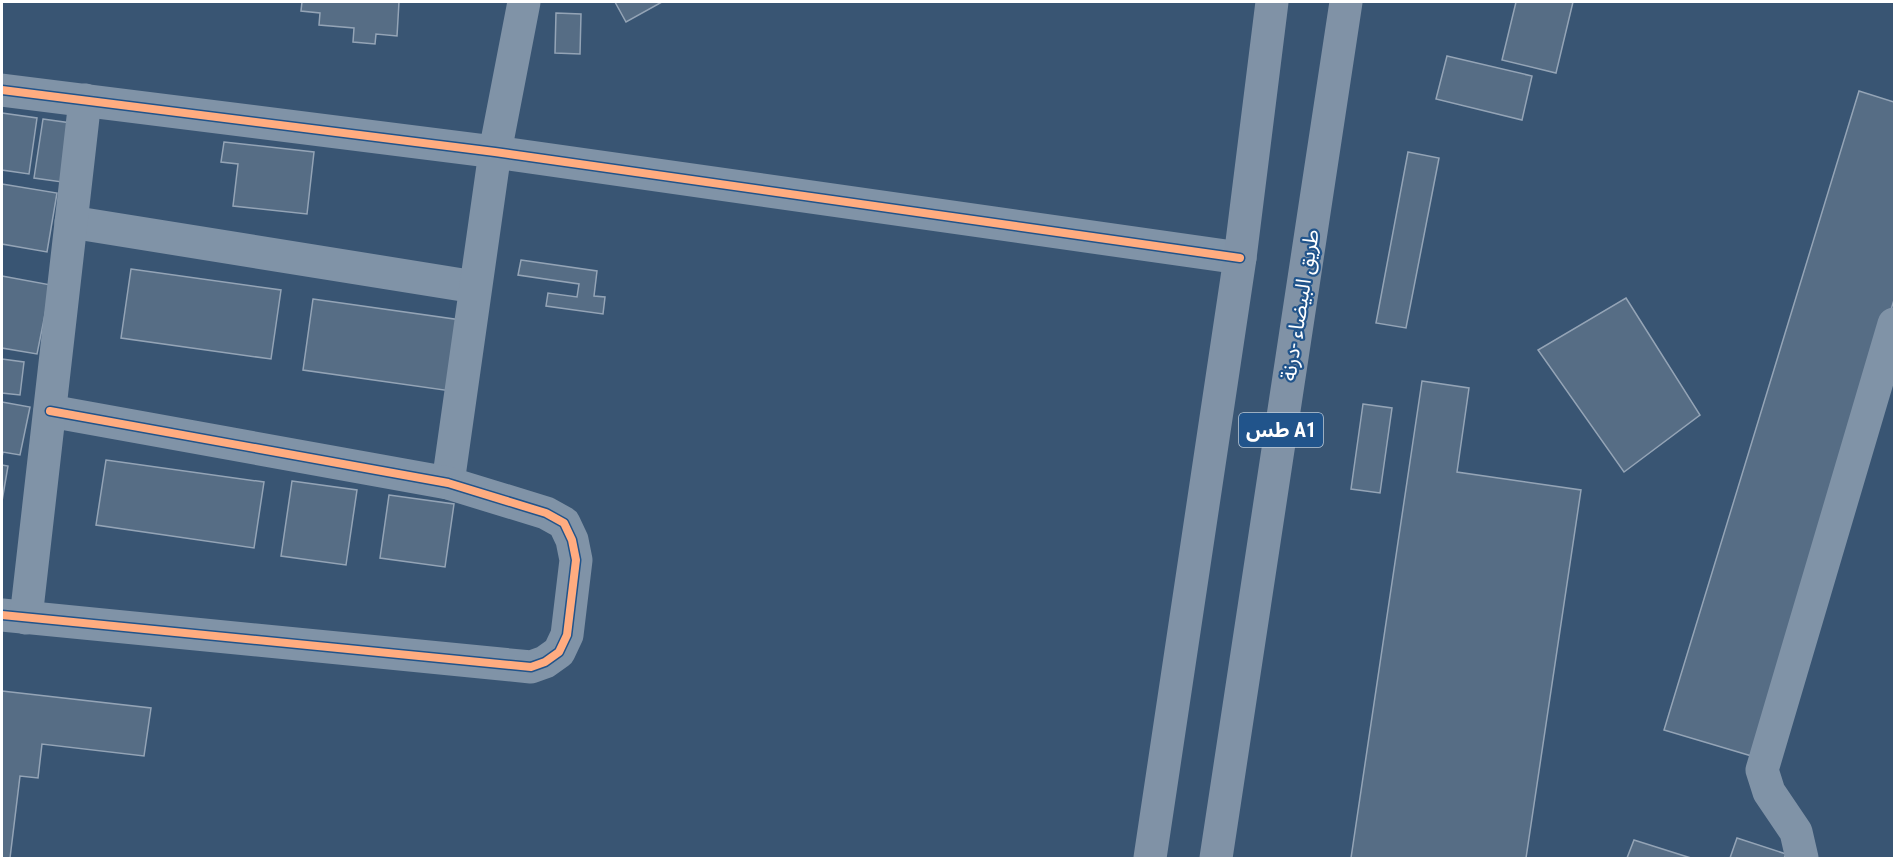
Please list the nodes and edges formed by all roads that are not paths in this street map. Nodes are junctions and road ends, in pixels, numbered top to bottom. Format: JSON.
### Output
{"nodes":[{"id":1,"x":524,"y":2,"type":"edge"},
{"id":2,"x":1272,"y":2,"type":"edge"},
{"id":3,"x":1346,"y":2,"type":"edge"},
{"id":4,"x":2,"y":90,"type":"edge"},
{"id":5,"x":86,"y":100,"type":"junction"},
{"id":6,"x":495,"y":152,"type":"junction"},
{"id":7,"x":71,"y":222,"type":"junction"},
{"id":8,"x":1240,"y":258,"type":"junction"},
{"id":9,"x":475,"y":287,"type":"junction"},
{"id":10,"x":1894,"y":324,"type":"edge"},
{"id":11,"x":50,"y":411,"type":"junction"},
{"id":12,"x":448,"y":483,"type":"junction"},
{"id":13,"x":14,"y":617,"type":"edge"},
{"id":14,"x":1150,"y":858,"type":"edge"},
{"id":15,"x":1216,"y":858,"type":"edge"},
{"id":16,"x":1803,"y":858,"type":"edge"}],
"edges":[{"from":1,"to":6,"type":"street"},
{"from":2,"to":8,"type":"highway","number":"طس A1"},
{"from":3,"to":15,"type":"highway","name":"طريق البيضاء -درنة","number":"طس A1"},
{"from":4,"to":5,"type":"street"},
{"from":5,"to":6,"type":"street"},
{"from":5,"to":7,"type":"street"},
{"from":6,"to":8,"type":"street"},
{"from":6,"to":9,"type":"street"},
{"from":7,"to":9,"type":"street"},
{"from":7,"to":11,"type":"street"},
{"from":8,"to":14,"type":"highway","number":"طس A1"},
{"from":9,"to":12,"type":"street"},
{"from":10,"to":16,"type":"street"},
{"from":11,"to":12,"type":"street"},
{"from":11,"to":13,"type":"street"},
{"from":12,"to":13,"type":"street"}]}
